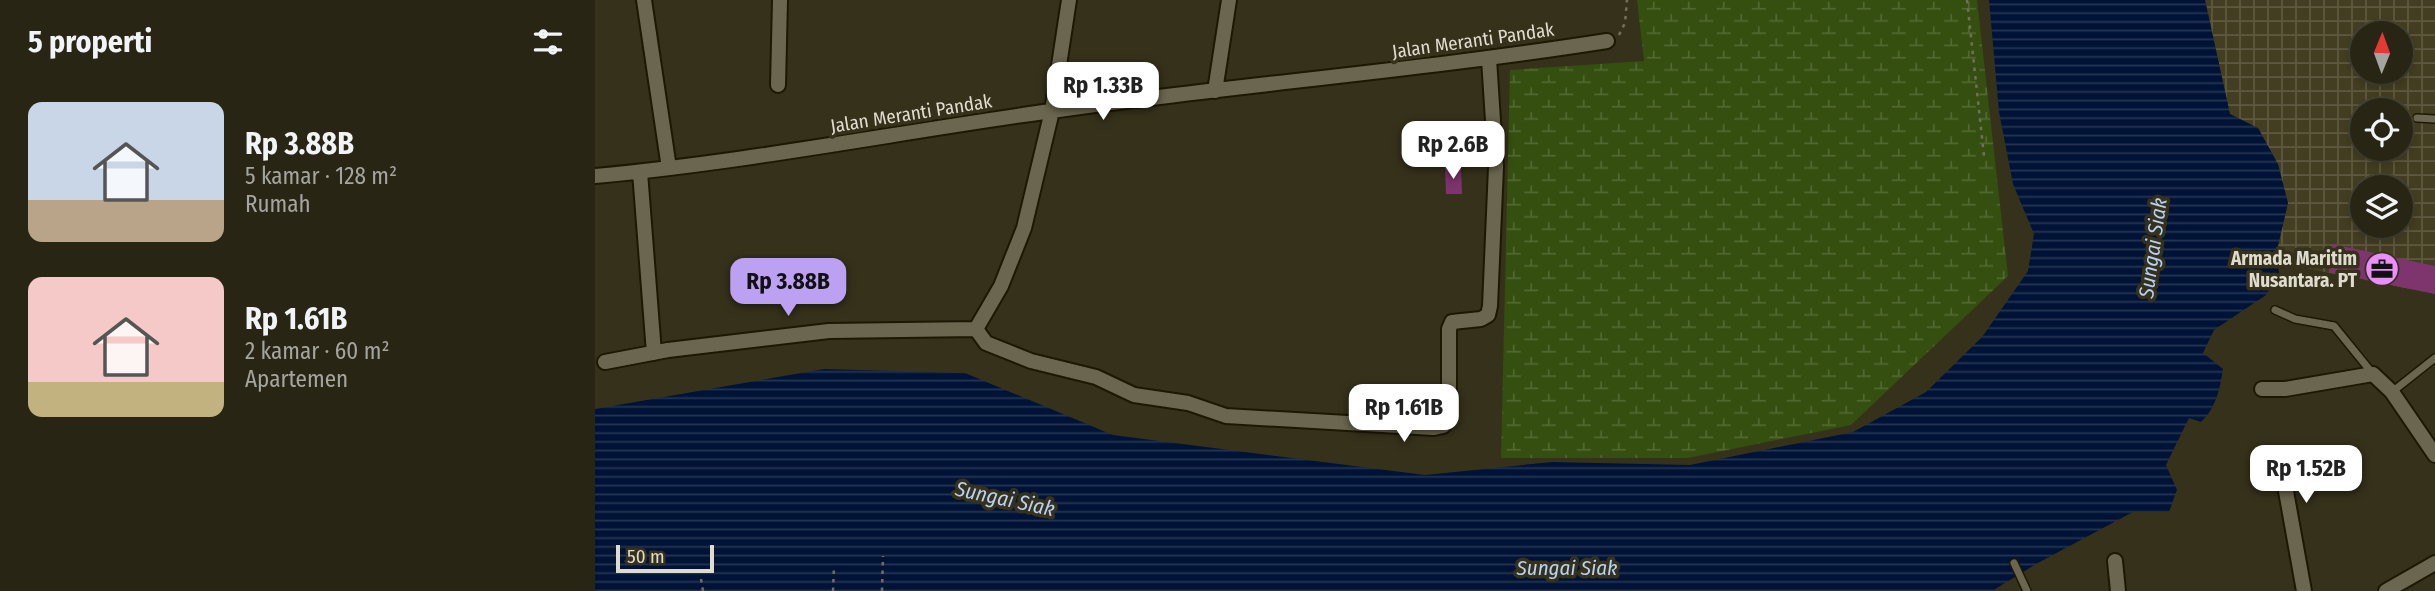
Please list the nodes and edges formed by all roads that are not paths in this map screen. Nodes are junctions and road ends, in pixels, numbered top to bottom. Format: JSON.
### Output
{"nodes":[{"id":1,"x":644,"y":0,"type":"edge"},
{"id":2,"x":780,"y":0,"type":"edge"},
{"id":3,"x":1069,"y":0,"type":"edge"},
{"id":4,"x":1229,"y":0,"type":"edge"},
{"id":5,"x":1607,"y":41,"type":"road end"},
{"id":6,"x":1489,"y":59,"type":"junction"},
{"id":7,"x":778,"y":85,"type":"dead end"},
{"id":8,"x":1215,"y":91,"type":"junction"},
{"id":9,"x":1052,"y":111,"type":"junction"},
{"id":10,"x":2417,"y":118,"type":"dead end"},
{"id":11,"x":2435,"y":120,"type":"edge"},
{"id":12,"x":669,"y":168,"type":"junction"},
{"id":13,"x":640,"y":172,"type":"junction"},
{"id":14,"x":595,"y":176,"type":"edge"},
{"id":15,"x":2275,"y":310,"type":"dead end"},
{"id":16,"x":976,"y":329,"type":"junction"},
{"id":17,"x":654,"y":353,"type":"junction"},
{"id":18,"x":2435,"y":358,"type":"edge"},
{"id":19,"x":605,"y":362,"type":"dead end"},
{"id":20,"x":2373,"y":374,"type":"junction"},
{"id":21,"x":2262,"y":389,"type":"dead end"},
{"id":22,"x":2392,"y":392,"type":"junction"},
{"id":23,"x":2435,"y":455,"type":"edge"},
{"id":24,"x":2266,"y":467,"type":"dead end"},
{"id":25,"x":2115,"y":561,"type":"dead end"},
{"id":26,"x":2014,"y":563,"type":"dead end"},
{"id":27,"x":2435,"y":563,"type":"edge"},
{"id":28,"x":2027,"y":591,"type":"edge"},
{"id":29,"x":2118,"y":591,"type":"edge"},
{"id":30,"x":2304,"y":591,"type":"edge"},
{"id":31,"x":2386,"y":591,"type":"edge"}],
"edges":[{"from":1,"to":12,"type":"street"},
{"from":2,"to":7,"type":"street"},
{"from":3,"to":9,"type":"street"},
{"from":4,"to":8,"type":"street"},
{"from":5,"to":6,"type":"street","name":"Jalan Meranti Pandak"},
{"from":6,"to":8,"type":"street","name":"Jalan Meranti Pandak"},
{"from":6,"to":16,"type":"street"},
{"from":8,"to":9,"type":"street","name":"Jalan Meranti Pandak"},
{"from":9,"to":12,"type":"street","name":"Jalan Meranti Pandak"},
{"from":9,"to":16,"type":"street"},
{"from":10,"to":11,"type":"lane"},
{"from":12,"to":13,"type":"street","name":"Jalan Meranti Pandak"},
{"from":13,"to":14,"type":"street","name":"Jalan Meranti Pandak"},
{"from":13,"to":17,"type":"street"},
{"from":15,"to":20,"type":"lane"},
{"from":16,"to":17,"type":"street"},
{"from":17,"to":19,"type":"street"},
{"from":18,"to":22,"type":"lane"},
{"from":20,"to":21,"type":"street"},
{"from":20,"to":22,"type":"street"},
{"from":22,"to":23,"type":"street"},
{"from":24,"to":30,"type":"street"},
{"from":25,"to":29,"type":"street"},
{"from":26,"to":28,"type":"lane"},
{"from":27,"to":31,"type":"street"}]}
